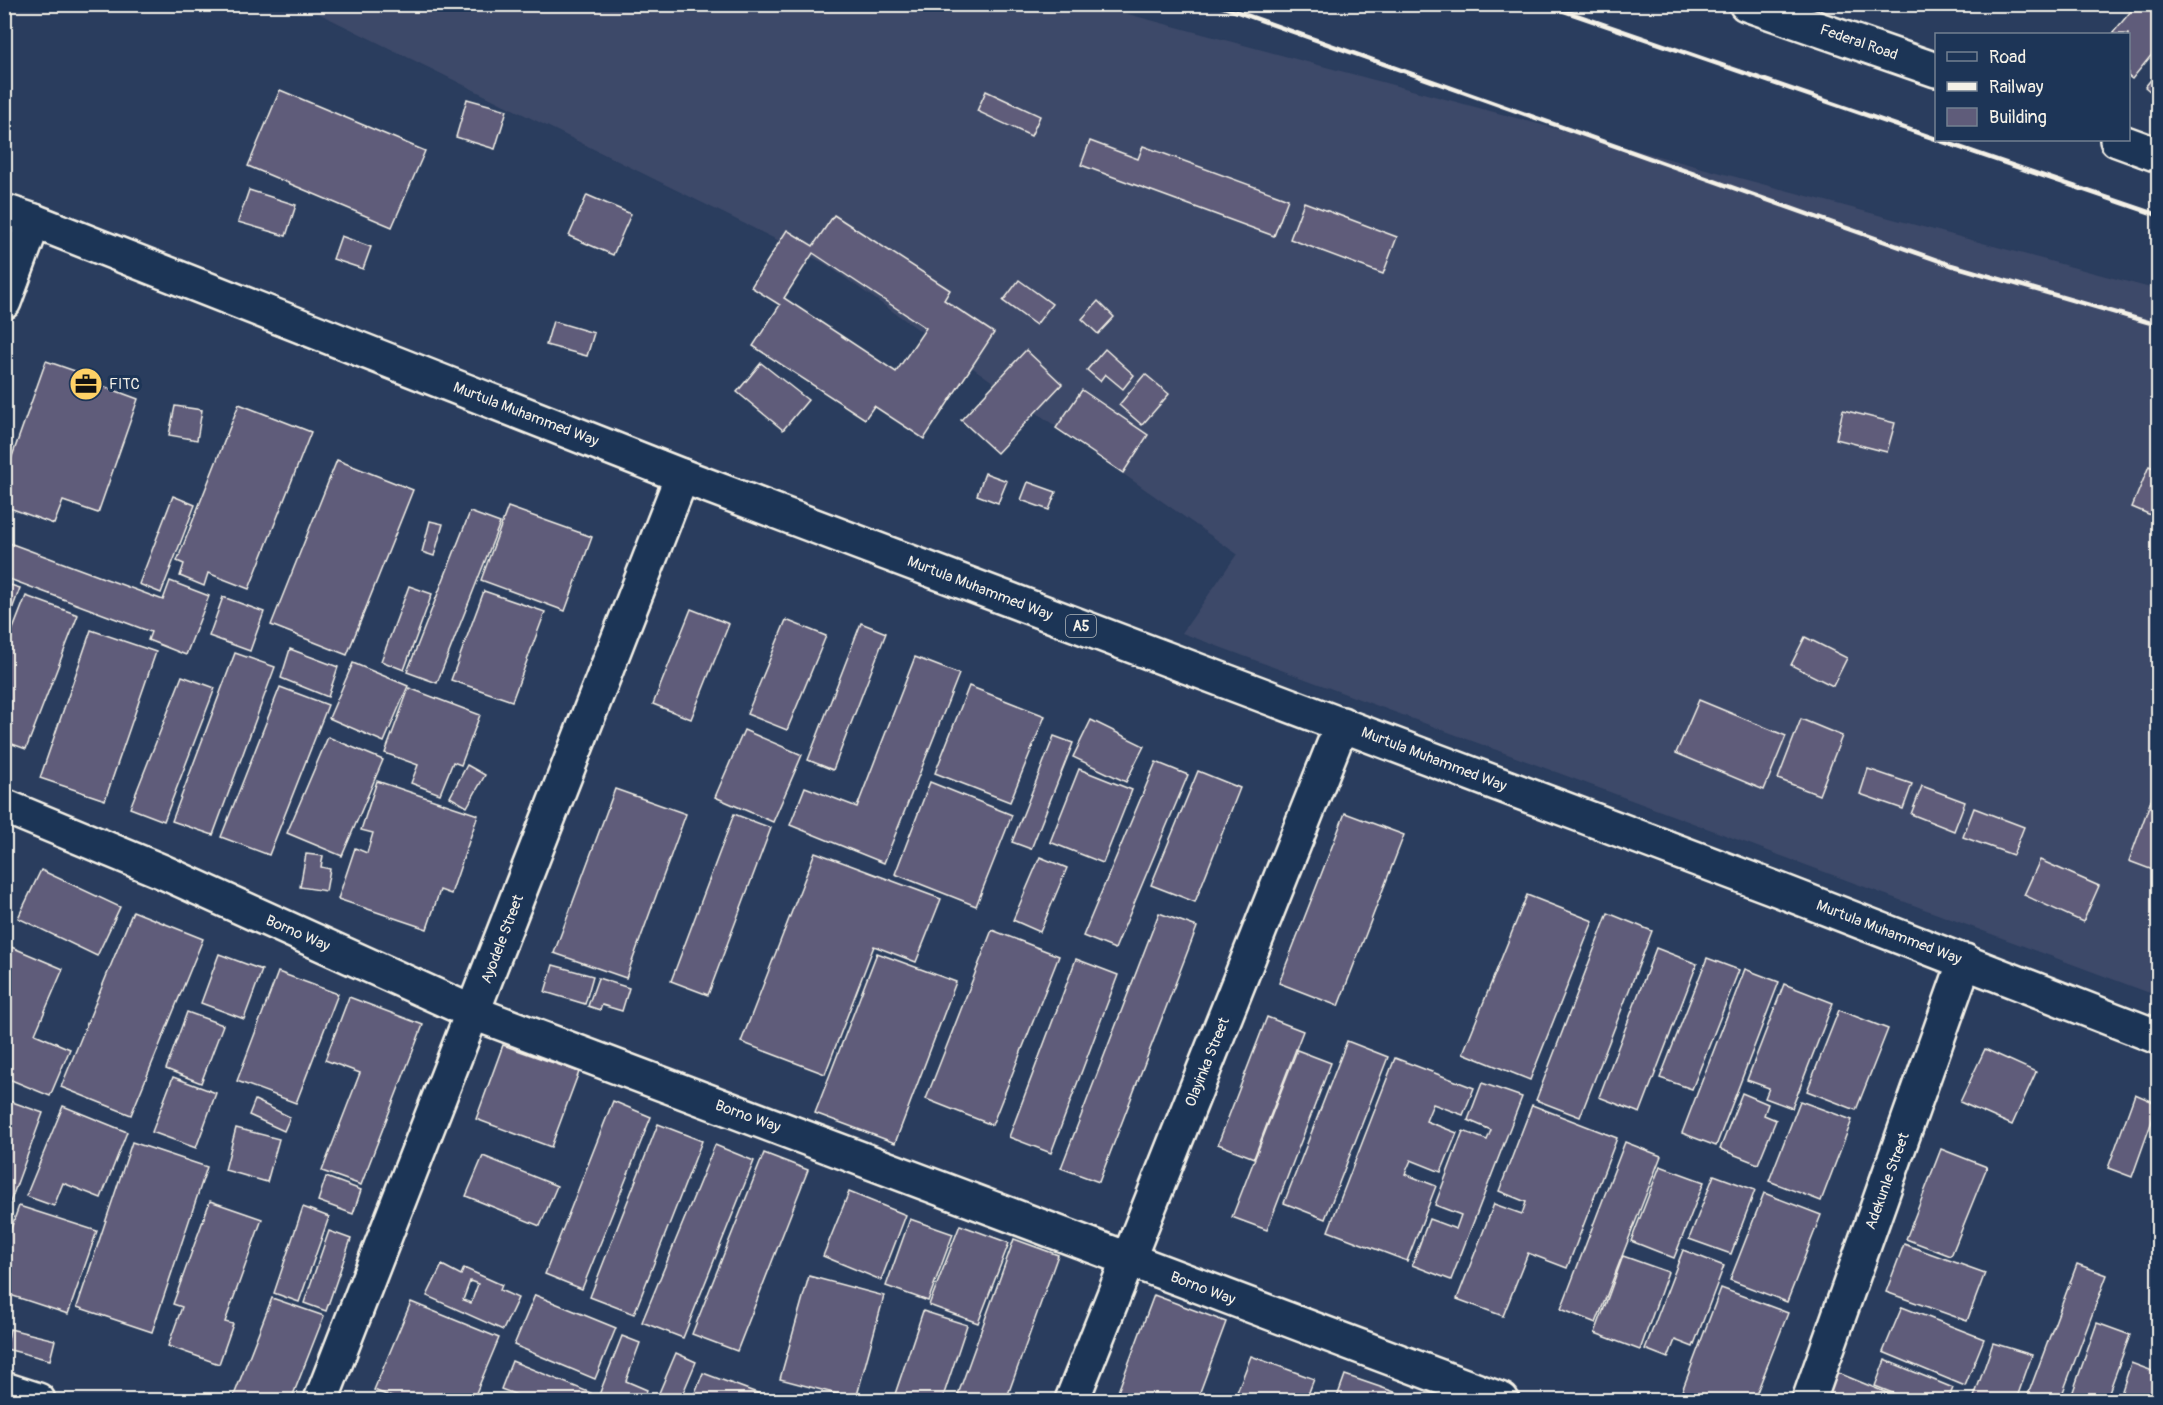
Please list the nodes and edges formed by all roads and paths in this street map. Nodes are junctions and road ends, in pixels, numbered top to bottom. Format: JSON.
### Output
{"nodes":[{"id":1,"x":1746,"y":4,"type":"edge"},
{"id":2,"x":1935,"y":70,"type":"edge"},
{"id":3,"x":2120,"y":141,"type":"edge"},
{"id":4,"x":2158,"y":155,"type":"edge"},
{"id":5,"x":20,"y":216,"type":"edge"},
{"id":6,"x":4,"y":302,"type":"edge"},
{"id":7,"x":682,"y":476,"type":"junction"},
{"id":8,"x":1342,"y":724,"type":"junction"},
{"id":9,"x":4,"y":806,"type":"edge"},
{"id":10,"x":1965,"y":961,"type":"junction"},
{"id":11,"x":474,"y":1013,"type":"junction"},
{"id":12,"x":2158,"y":1037,"type":"edge"},
{"id":13,"x":1128,"y":1259,"type":"junction"},
{"id":14,"x":4,"y":1389,"type":"edge"},
{"id":15,"x":38,"y":1401,"type":"edge"},
{"id":16,"x":321,"y":1401,"type":"edge"},
{"id":17,"x":1072,"y":1401,"type":"edge"},
{"id":18,"x":1502,"y":1401,"type":"edge"},
{"id":19,"x":1809,"y":1401,"type":"edge"}],
"edges":[{"from":1,"to":2,"type":"street","name":"Federal Road"},
{"from":3,"to":4,"type":"street"},
{"from":5,"to":6,"type":"street"},
{"from":5,"to":7,"type":"street","name":"Murtula Muhammed Way","number":"A5"},
{"from":7,"to":8,"type":"street","name":"Murtula Muhammed Way","number":"A5"},
{"from":7,"to":11,"type":"street","name":"Ayodele Street"},
{"from":8,"to":10,"type":"street","name":"Murtula Muhammed Way","number":"A5"},
{"from":8,"to":13,"type":"street","name":"Olayinka Street"},
{"from":9,"to":11,"type":"street","name":"Borno Way"},
{"from":10,"to":12,"type":"street","name":"Murtula Muhammed Way","number":"A5"},
{"from":10,"to":19,"type":"street","name":"Adekunle Street"},
{"from":11,"to":13,"type":"street","name":"Borno Way"},
{"from":11,"to":16,"type":"street","name":"Ayodele Street"},
{"from":13,"to":17,"type":"street","name":"Olayinka Street"},
{"from":13,"to":18,"type":"street","name":"Borno Way"},
{"from":14,"to":15,"type":"street"}]}
